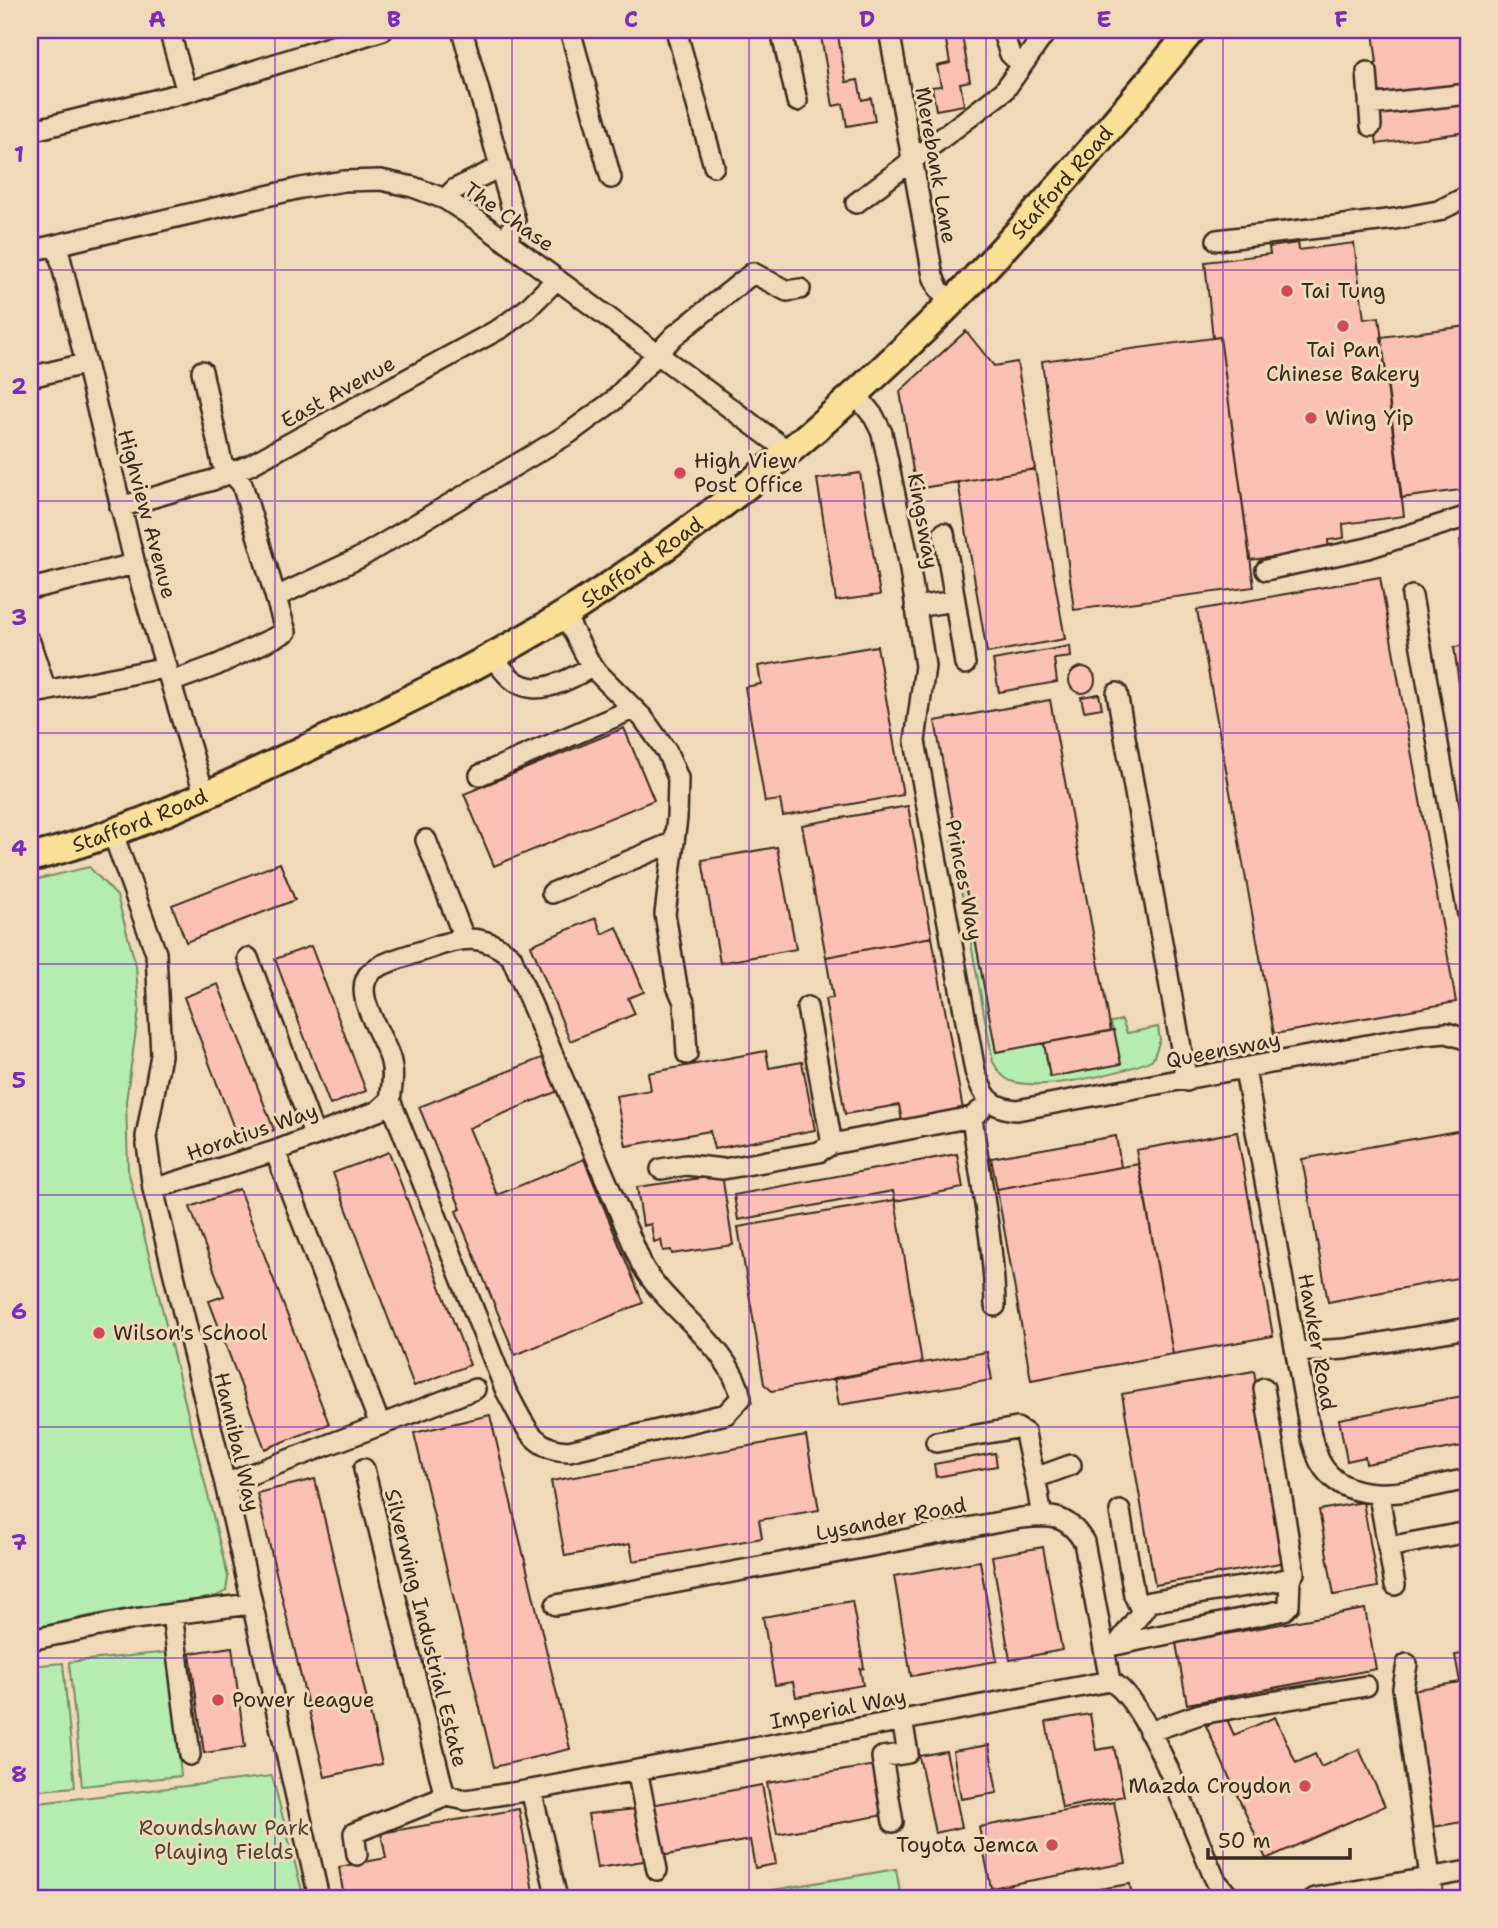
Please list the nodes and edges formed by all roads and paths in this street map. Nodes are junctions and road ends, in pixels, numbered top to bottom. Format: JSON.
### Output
{"nodes":[{"id":1,"x":169,"y":30,"type":"edge"},
{"id":2,"x":383,"y":30,"type":"edge"},
{"id":3,"x":462,"y":30,"type":"edge"},
{"id":4,"x":570,"y":30,"type":"edge"},
{"id":5,"x":676,"y":30,"type":"edge"},
{"id":6,"x":782,"y":30,"type":"edge"},
{"id":7,"x":889,"y":30,"type":"edge"},
{"id":8,"x":1002,"y":30,"type":"edge"},
{"id":9,"x":1046,"y":30,"type":"edge"},
{"id":10,"x":1192,"y":30,"type":"edge"},
{"id":11,"x":1022,"y":65,"type":"junction"},
{"id":12,"x":1367,"y":72,"type":"dead end"},
{"id":13,"x":187,"y":92,"type":"junction"},
{"id":14,"x":1468,"y":94,"type":"edge"},
{"id":15,"x":797,"y":101,"type":"dead end"},
{"id":16,"x":1369,"y":105,"type":"junction"},
{"id":17,"x":1371,"y":126,"type":"dead end"},
{"id":18,"x":30,"y":131,"type":"edge"},
{"id":19,"x":913,"y":162,"type":"junction"},
{"id":20,"x":714,"y":166,"type":"dead end"},
{"id":21,"x":500,"y":167,"type":"junction"},
{"id":22,"x":611,"y":177,"type":"dead end"},
{"id":23,"x":1468,"y":196,"type":"edge"},
{"id":24,"x":445,"y":199,"type":"junction"},
{"id":25,"x":856,"y":203,"type":"dead end"},
{"id":26,"x":1217,"y":240,"type":"dead end"},
{"id":27,"x":506,"y":242,"type":"junction"},
{"id":28,"x":57,"y":245,"type":"junction"},
{"id":29,"x":30,"y":251,"type":"edge"},
{"id":30,"x":557,"y":279,"type":"junction"},
{"id":31,"x":800,"y":289,"type":"dead end"},
{"id":32,"x":951,"y":302,"type":"junction"},
{"id":33,"x":658,"y":352,"type":"junction"},
{"id":34,"x":84,"y":364,"type":"junction"},
{"id":35,"x":202,"y":371,"type":"dead end"},
{"id":36,"x":30,"y":377,"type":"edge"},
{"id":37,"x":855,"y":393,"type":"junction"},
{"id":38,"x":788,"y":451,"type":"junction"},
{"id":39,"x":233,"y":473,"type":"junction"},
{"id":40,"x":120,"y":507,"type":"junction"},
{"id":41,"x":1468,"y":516,"type":"edge"},
{"id":42,"x":944,"y":533,"type":"dead end"},
{"id":43,"x":135,"y":564,"type":"junction"},
{"id":44,"x":1266,"y":570,"type":"dead end"},
{"id":45,"x":30,"y":589,"type":"edge"},
{"id":46,"x":1412,"y":596,"type":"dead end"},
{"id":47,"x":276,"y":597,"type":"junction"},
{"id":48,"x":955,"y":600,"type":"junction"},
{"id":49,"x":915,"y":607,"type":"junction"},
{"id":50,"x":564,"y":614,"type":"junction"},
{"id":51,"x":30,"y":642,"type":"edge"},
{"id":52,"x":494,"y":654,"type":"junction"},
{"id":53,"x":965,"y":664,"type":"dead end"},
{"id":54,"x":925,"y":666,"type":"joint"},
{"id":55,"x":593,"y":667,"type":"junction"},
{"id":56,"x":169,"y":675,"type":"junction"},
{"id":57,"x":38,"y":693,"type":"edge"},
{"id":58,"x":1117,"y":693,"type":"dead end"},
{"id":59,"x":633,"y":709,"type":"junction"},
{"id":60,"x":480,"y":775,"type":"dead end"},
{"id":61,"x":204,"y":793,"type":"junction"},
{"id":62,"x":113,"y":834,"type":"junction"},
{"id":63,"x":426,"y":840,"type":"dead end"},
{"id":64,"x":674,"y":842,"type":"junction"},
{"id":65,"x":1463,"y":855,"type":"edge"},
{"id":66,"x":30,"y":858,"type":"edge"},
{"id":67,"x":552,"y":893,"type":"dead end"},
{"id":68,"x":1468,"y":915,"type":"edge"},
{"id":69,"x":464,"y":938,"type":"junction"},
{"id":70,"x":248,"y":958,"type":"dead end"},
{"id":71,"x":807,"y":1007,"type":"dead end"},
{"id":72,"x":1468,"y":1040,"type":"edge"},
{"id":73,"x":687,"y":1054,"type":"dead end"},
{"id":74,"x":1245,"y":1070,"type":"junction"},
{"id":75,"x":1187,"y":1081,"type":"junction"},
{"id":76,"x":390,"y":1100,"type":"junction"},
{"id":77,"x":988,"y":1101,"type":"junction"},
{"id":78,"x":972,"y":1117,"type":"junction"},
{"id":79,"x":314,"y":1135,"type":"junction"},
{"id":80,"x":832,"y":1144,"type":"junction"},
{"id":81,"x":275,"y":1151,"type":"junction"},
{"id":82,"x":661,"y":1169,"type":"dead end"},
{"id":83,"x":153,"y":1189,"type":"junction"},
{"id":84,"x":995,"y":1306,"type":"dead end"},
{"id":85,"x":1468,"y":1328,"type":"edge"},
{"id":86,"x":1296,"y":1352,"type":"junction"},
{"id":87,"x":1264,"y":1388,"type":"dead end"},
{"id":88,"x":475,"y":1389,"type":"dead end"},
{"id":89,"x":380,"y":1424,"type":"junction"},
{"id":90,"x":936,"y":1442,"type":"dead end"},
{"id":91,"x":1071,"y":1465,"type":"dead end"},
{"id":92,"x":364,"y":1469,"type":"dead end"},
{"id":93,"x":1038,"y":1477,"type":"junction"},
{"id":94,"x":1468,"y":1479,"type":"edge"},
{"id":95,"x":225,"y":1483,"type":"junction"},
{"id":96,"x":1378,"y":1496,"type":"junction"},
{"id":97,"x":1120,"y":1511,"type":"dead end"},
{"id":98,"x":1041,"y":1516,"type":"junction"},
{"id":99,"x":1468,"y":1532,"type":"edge"},
{"id":100,"x":1388,"y":1547,"type":"junction"},
{"id":101,"x":1290,"y":1578,"type":"junction"},
{"id":102,"x":1395,"y":1585,"type":"dead end"},
{"id":103,"x":250,"y":1604,"type":"junction"},
{"id":104,"x":556,"y":1605,"type":"dead end"},
{"id":105,"x":1142,"y":1612,"type":"junction"},
{"id":106,"x":172,"y":1615,"type":"junction"},
{"id":107,"x":30,"y":1640,"type":"edge"},
{"id":108,"x":1111,"y":1645,"type":"junction"},
{"id":109,"x":1406,"y":1664,"type":"dead end"},
{"id":110,"x":1110,"y":1681,"type":"junction"},
{"id":111,"x":1366,"y":1686,"type":"dead end"},
{"id":112,"x":902,"y":1720,"type":"junction"},
{"id":113,"x":1149,"y":1732,"type":"junction"},
{"id":114,"x":190,"y":1755,"type":"dead end"},
{"id":115,"x":637,"y":1770,"type":"junction"},
{"id":116,"x":531,"y":1790,"type":"junction"},
{"id":117,"x":447,"y":1796,"type":"junction"},
{"id":118,"x":893,"y":1822,"type":"dead end"},
{"id":119,"x":357,"y":1855,"type":"dead end"},
{"id":120,"x":657,"y":1870,"type":"dead end"},
{"id":121,"x":1468,"y":1871,"type":"edge"},
{"id":122,"x":1430,"y":1878,"type":"junction"},
{"id":123,"x":319,"y":1898,"type":"edge"},
{"id":124,"x":557,"y":1898,"type":"edge"},
{"id":125,"x":1230,"y":1898,"type":"edge"},
{"id":126,"x":1315,"y":1898,"type":"edge"},
{"id":127,"x":1433,"y":1898,"type":"edge"}],
"edges":[{"from":1,"to":13,"type":"street"},
{"from":2,"to":13,"type":"street"},
{"from":3,"to":21,"type":"street"},
{"from":4,"to":22,"type":"street"},
{"from":5,"to":20,"type":"street"},
{"from":6,"to":15,"type":"street"},
{"from":7,"to":19,"type":"street","name":"Merebank Lane"},
{"from":8,"to":11,"type":"street"},
{"from":9,"to":11,"type":"street"},
{"from":10,"to":32,"type":"main road","name":"Stafford Road"},
{"from":11,"to":19,"type":"street"},
{"from":12,"to":16,"type":"street"},
{"from":13,"to":18,"type":"street"},
{"from":14,"to":16,"type":"street"},
{"from":16,"to":17,"type":"street"},
{"from":19,"to":25,"type":"street"},
{"from":19,"to":32,"type":"street","name":"Merebank Lane"},
{"from":21,"to":24,"type":"street"},
{"from":21,"to":27,"type":"street"},
{"from":23,"to":26,"type":"street"},
{"from":24,"to":27,"type":"street","name":"The Chase"},
{"from":24,"to":28,"type":"street","name":"The Chase"},
{"from":27,"to":30,"type":"street","name":"The Chase"},
{"from":28,"to":29,"type":"street","name":"The Chase"},
{"from":28,"to":34,"type":"street","name":"Highview Avenue"},
{"from":30,"to":33,"type":"street","name":"The Chase"},
{"from":30,"to":39,"type":"street","name":"East Avenue"},
{"from":31,"to":33,"type":"street"},
{"from":32,"to":37,"type":"main road","name":"Stafford Road"},
{"from":33,"to":38,"type":"street","name":"The Chase"},
{"from":33,"to":47,"type":"street"},
{"from":34,"to":36,"type":"street"},
{"from":34,"to":40,"type":"street","name":"Highview Avenue"},
{"from":35,"to":39,"type":"street"},
{"from":37,"to":38,"type":"main road","name":"Stafford Road"},
{"from":37,"to":49,"type":"street","name":"Kingsway"},
{"from":38,"to":50,"type":"main road","name":"Stafford Road"},
{"from":39,"to":40,"type":"street","name":"East Avenue"},
{"from":39,"to":47,"type":"street"},
{"from":40,"to":43,"type":"street","name":"Highview Avenue"},
{"from":41,"to":44,"type":"street"},
{"from":42,"to":48,"type":"street"},
{"from":43,"to":45,"type":"street"},
{"from":43,"to":56,"type":"street","name":"Highview Avenue"},
{"from":46,"to":65,"type":"street"},
{"from":47,"to":56,"type":"street"},
{"from":48,"to":49,"type":"street"},
{"from":48,"to":53,"type":"street"},
{"from":49,"to":54,"type":"street","name":"Kingsway"},
{"from":50,"to":52,"type":"main road","name":"Stafford Road"},
{"from":50,"to":55,"type":"street"},
{"from":51,"to":57,"type":"street"},
{"from":52,"to":55,"type":"street"},
{"from":52,"to":61,"type":"main road","name":"Stafford Road"},
{"from":54,"to":77,"type":"street","name":"Princes Way"},
{"from":55,"to":59,"type":"street"},
{"from":56,"to":57,"type":"street"},
{"from":56,"to":61,"type":"street","name":"Highview Avenue"},
{"from":58,"to":75,"type":"street"},
{"from":59,"to":60,"type":"street"},
{"from":59,"to":64,"type":"street"},
{"from":61,"to":62,"type":"main road","name":"Stafford Road"},
{"from":62,"to":66,"type":"main road","name":"Stafford Road"},
{"from":62,"to":83,"type":"street","name":"Hannibal Way"},
{"from":63,"to":69,"type":"street"},
{"from":64,"to":67,"type":"street"},
{"from":64,"to":73,"type":"street"},
{"from":65,"to":68,"type":"street"},
{"from":69,"to":76,"type":"street"},
{"from":69,"to":76,"type":"street"},
{"from":70,"to":79,"type":"street"},
{"from":71,"to":80,"type":"street"},
{"from":72,"to":74,"type":"street","name":"Queensway"},
{"from":74,"to":75,"type":"street","name":"Queensway"},
{"from":74,"to":86,"type":"street","name":"Hawker Road"},
{"from":75,"to":77,"type":"street","name":"Queensway"},
{"from":76,"to":79,"type":"street","name":"Horatius Way"},
{"from":77,"to":78,"type":"street"},
{"from":78,"to":80,"type":"street"},
{"from":78,"to":84,"type":"street"},
{"from":79,"to":81,"type":"street","name":"Horatius Way"},
{"from":80,"to":82,"type":"street"},
{"from":81,"to":83,"type":"street","name":"Horatius Way"},
{"from":81,"to":89,"type":"street"},
{"from":83,"to":95,"type":"street","name":"Hannibal Way"},
{"from":85,"to":86,"type":"street"},
{"from":86,"to":96,"type":"street","name":"Hawker Road"},
{"from":87,"to":101,"type":"street"},
{"from":88,"to":89,"type":"street"},
{"from":89,"to":95,"type":"street"},
{"from":90,"to":93,"type":"street"},
{"from":91,"to":93,"type":"street"},
{"from":92,"to":117,"type":"street","name":"Silverwing Industrial Estate"},
{"from":93,"to":98,"type":"street"},
{"from":94,"to":96,"type":"street","name":"Hawker Road"},
{"from":95,"to":103,"type":"street","name":"Hannibal Way"},
{"from":96,"to":100,"type":"street"},
{"from":97,"to":105,"type":"street"},
{"from":98,"to":104,"type":"street","name":"Lysander Road"},
{"from":98,"to":108,"type":"street","name":"Lysander Road"},
{"from":99,"to":100,"type":"street"},
{"from":100,"to":102,"type":"street"},
{"from":101,"to":105,"type":"street"},
{"from":101,"to":108,"type":"street"},
{"from":103,"to":106,"type":"street"},
{"from":103,"to":123,"type":"street","name":"Hannibal Way"},
{"from":105,"to":108,"type":"street"},
{"from":106,"to":107,"type":"street"},
{"from":106,"to":114,"type":"street"},
{"from":108,"to":110,"type":"street","name":"Lysander Road"},
{"from":109,"to":122,"type":"street"},
{"from":110,"to":112,"type":"street","name":"Imperial Way"},
{"from":110,"to":113,"type":"street"},
{"from":111,"to":113,"type":"street"},
{"from":112,"to":115,"type":"street","name":"Imperial Way"},
{"from":112,"to":118,"type":"street"},
{"from":113,"to":125,"type":"street"},
{"from":115,"to":116,"type":"street","name":"Imperial Way"},
{"from":115,"to":120,"type":"street"},
{"from":116,"to":117,"type":"street","name":"Imperial Way"},
{"from":116,"to":124,"type":"street"},
{"from":117,"to":119,"type":"street","name":"Imperial Way"},
{"from":121,"to":122,"type":"street"},
{"from":122,"to":126,"type":"street"},
{"from":122,"to":127,"type":"street"}]}
